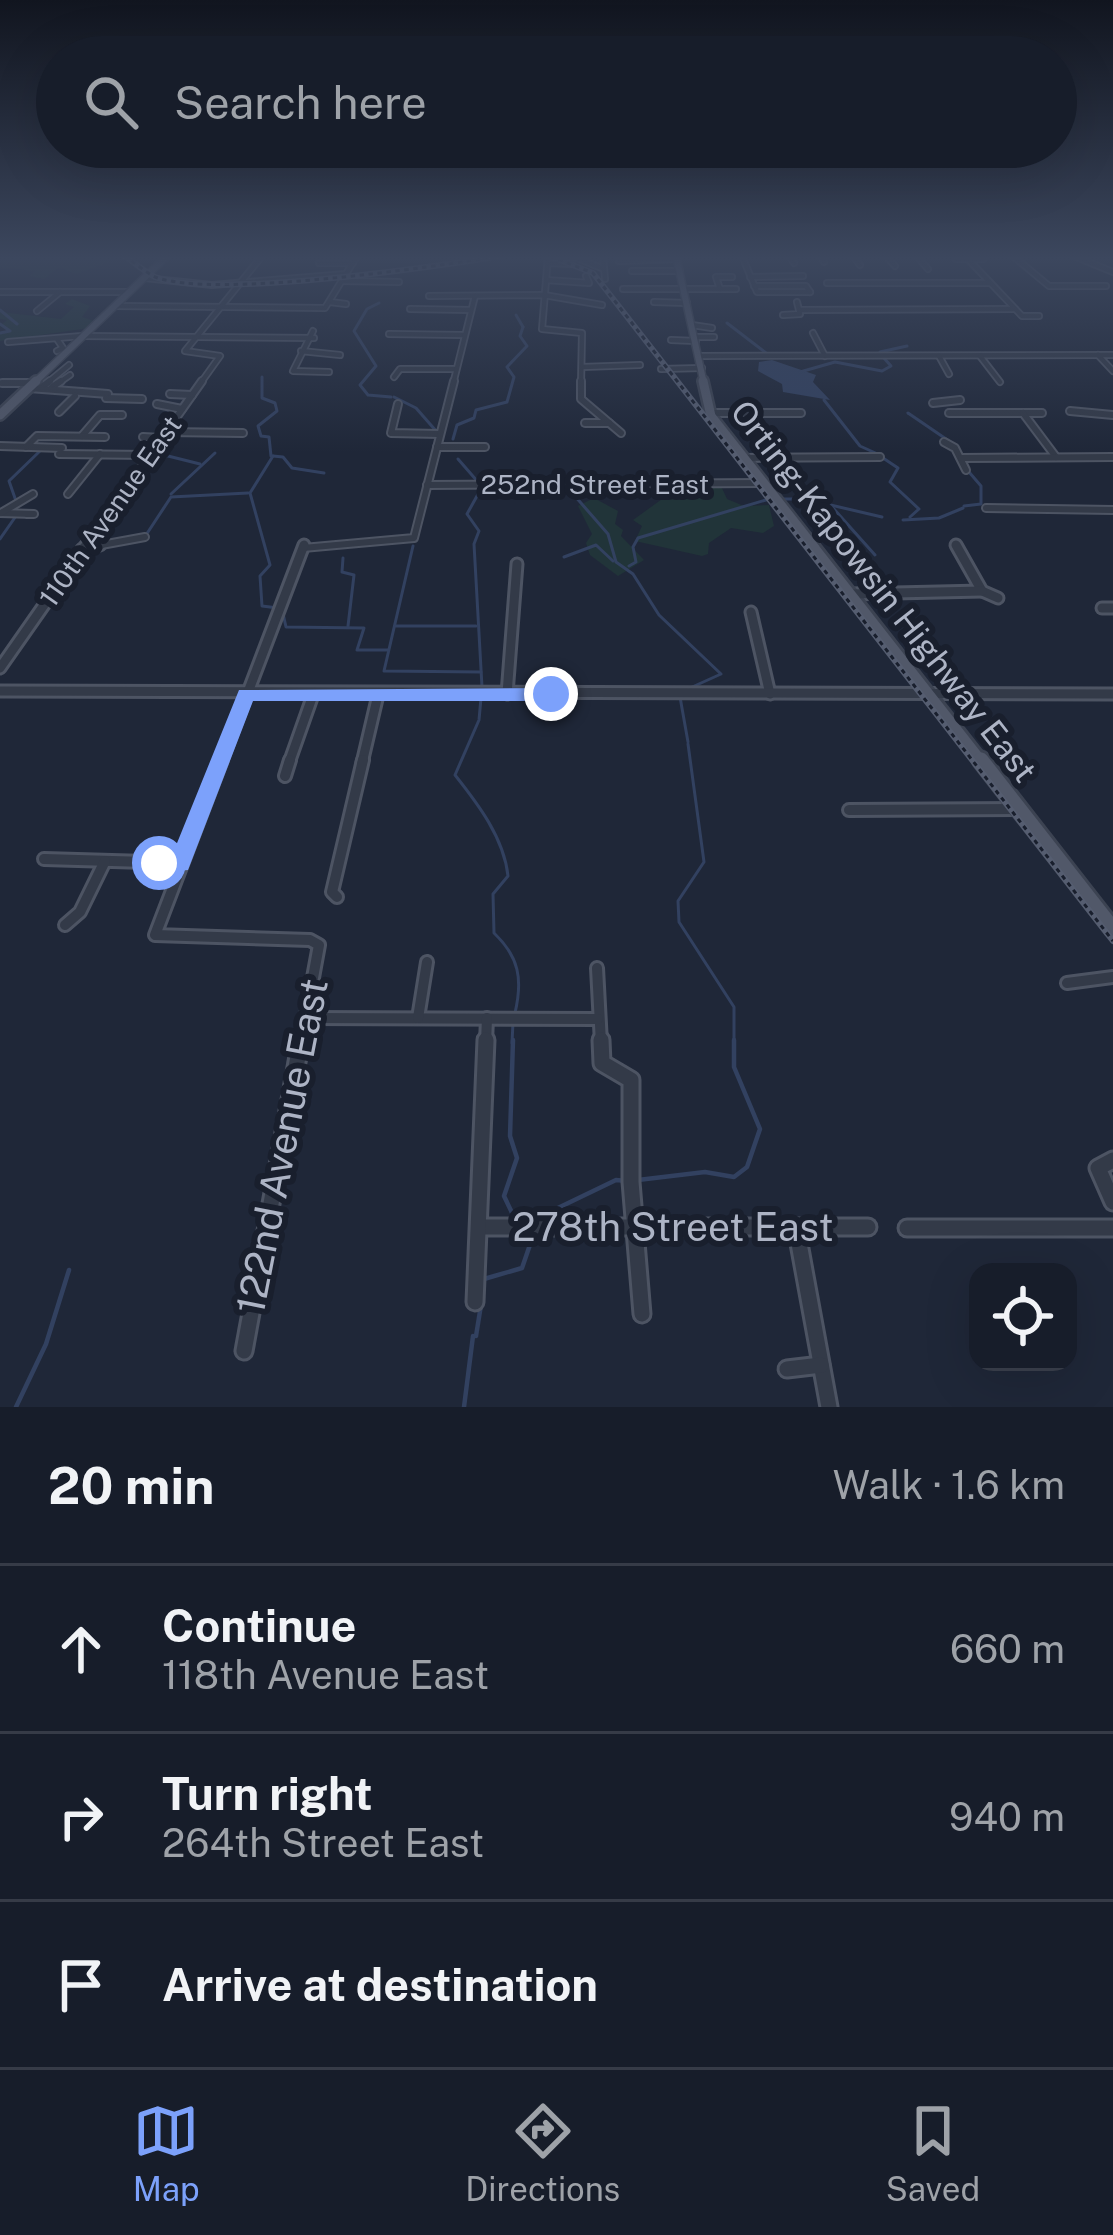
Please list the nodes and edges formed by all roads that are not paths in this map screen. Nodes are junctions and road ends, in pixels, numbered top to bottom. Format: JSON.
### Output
{"nodes":[{"id":1,"x":97,"y":322,"type":"edge"},
{"id":2,"x":208,"y":322,"type":"edge"},
{"id":3,"x":468,"y":322,"type":"edge"},
{"id":4,"x":543,"y":322,"type":"edge"},
{"id":5,"x":693,"y":322,"type":"edge"},
{"id":6,"x":696,"y":332,"type":"junction"},
{"id":7,"x":813,"y":333,"type":"dead end"},
{"id":8,"x":389,"y":334,"type":"dead end"},
{"id":9,"x":464,"y":335,"type":"junction"},
{"id":10,"x":80,"y":336,"type":"junction"},
{"id":11,"x":111,"y":336,"type":"junction"},
{"id":12,"x":715,"y":336,"type":"junction"},
{"id":13,"x":196,"y":337,"type":"junction"},
{"id":14,"x":57,"y":339,"type":"junction"},
{"id":15,"x":671,"y":340,"type":"dead end"},
{"id":16,"x":8,"y":342,"type":"dead end"},
{"id":17,"x":100,"y":346,"type":"dead end"},
{"id":18,"x":301,"y":351,"type":"junction"},
{"id":19,"x":340,"y":355,"type":"dead end"},
{"id":20,"x":1113,"y":355,"type":"edge"},
{"id":21,"x":721,"y":356,"type":"junction"},
{"id":22,"x":825,"y":356,"type":"junction"},
{"id":23,"x":939,"y":356,"type":"junction"},
{"id":24,"x":980,"y":356,"type":"junction"},
{"id":25,"x":1098,"y":356,"type":"junction"},
{"id":26,"x":701,"y":362,"type":"junction"},
{"id":27,"x":640,"y":365,"type":"dead end"},
{"id":28,"x":581,"y":367,"type":"junction"},
{"id":29,"x":455,"y":369,"type":"junction"},
{"id":30,"x":661,"y":369,"type":"dead end"},
{"id":31,"x":1113,"y":371,"type":"edge"},
{"id":32,"x":949,"y":374,"type":"dead end"},
{"id":33,"x":394,"y":377,"type":"dead end"},
{"id":34,"x":325,"y":382,"type":"dead end"},
{"id":35,"x":1000,"y":382,"type":"dead end"},
{"id":36,"x":2,"y":383,"type":"edge"},
{"id":37,"x":34,"y":386,"type":"junction"},
{"id":38,"x":52,"y":387,"type":"junction"},
{"id":39,"x":170,"y":394,"type":"dead end"},
{"id":40,"x":192,"y":395,"type":"junction"},
{"id":41,"x":75,"y":396,"type":"junction"},
{"id":42,"x":137,"y":398,"type":"dead end"},
{"id":43,"x":933,"y":403,"type":"dead end"},
{"id":44,"x":158,"y":404,"type":"dead end"},
{"id":45,"x":398,"y":404,"type":"dead end"},
{"id":46,"x":182,"y":409,"type":"junction"},
{"id":47,"x":2,"y":411,"type":"edge"},
{"id":48,"x":1070,"y":411,"type":"dead end"},
{"id":49,"x":59,"y":412,"type":"dead end"},
{"id":50,"x":1042,"y":412,"type":"dead end"},
{"id":51,"x":710,"y":413,"type":"junction"},
{"id":52,"x":801,"y":413,"type":"dead end"},
{"id":53,"x":1023,"y":413,"type":"junction"},
{"id":54,"x":1112,"y":414,"type":"edge"},
{"id":55,"x":585,"y":423,"type":"dead end"},
{"id":56,"x":609,"y":423,"type":"junction"},
{"id":57,"x":243,"y":433,"type":"dead end"},
{"id":58,"x":621,"y":433,"type":"dead end"},
{"id":59,"x":440,"y":434,"type":"junction"},
{"id":60,"x":163,"y":435,"type":"junction"},
{"id":61,"x":78,"y":436,"type":"junction"},
{"id":62,"x":142,"y":437,"type":"dead end"},
{"id":63,"x":944,"y":442,"type":"dead end"},
{"id":64,"x":0,"y":446,"type":"edge"},
{"id":65,"x":26,"y":447,"type":"junction"},
{"id":66,"x":436,"y":447,"type":"junction"},
{"id":67,"x":485,"y":447,"type":"dead end"},
{"id":68,"x":61,"y":451,"type":"junction"},
{"id":69,"x":100,"y":454,"type":"junction"},
{"id":70,"x":149,"y":455,"type":"junction"},
{"id":71,"x":1109,"y":457,"type":"edge"},
{"id":72,"x":744,"y":458,"type":"junction"},
{"id":73,"x":880,"y":458,"type":"dead end"},
{"id":74,"x":961,"y":458,"type":"junction"},
{"id":75,"x":1056,"y":458,"type":"junction"},
{"id":76,"x":1113,"y":468,"type":"edge"},
{"id":77,"x":966,"y":470,"type":"dead end"},
{"id":78,"x":764,"y":483,"type":"junction"},
{"id":79,"x":427,"y":485,"type":"junction"},
{"id":80,"x":68,"y":494,"type":"dead end"},
{"id":81,"x":34,"y":497,"type":"dead end"},
{"id":82,"x":986,"y":508,"type":"dead end"},
{"id":83,"x":1113,"y":509,"type":"edge"},
{"id":84,"x":0,"y":513,"type":"edge"},
{"id":85,"x":26,"y":514,"type":"dead end"},
{"id":86,"x":145,"y":537,"type":"dead end"},
{"id":87,"x":956,"y":545,"type":"dead end"},
{"id":88,"x":82,"y":549,"type":"junction"},
{"id":89,"x":518,"y":564,"type":"dead end"},
{"id":90,"x":982,"y":591,"type":"junction"},
{"id":91,"x":851,"y":594,"type":"junction"},
{"id":92,"x":998,"y":598,"type":"dead end"},
{"id":93,"x":751,"y":612,"type":"dead end"},
{"id":94,"x":0,"y":668,"type":"edge"},
{"id":95,"x":0,"y":691,"type":"edge"},
{"id":96,"x":246,"y":694,"type":"junction"},
{"id":97,"x":313,"y":694,"type":"junction"},
{"id":98,"x":378,"y":694,"type":"junction"},
{"id":99,"x":508,"y":694,"type":"junction"},
{"id":100,"x":770,"y":694,"type":"junction"},
{"id":101,"x":1113,"y":694,"type":"edge"},
{"id":102,"x":930,"y":695,"type":"junction"},
{"id":103,"x":285,"y":776,"type":"dead end"},
{"id":104,"x":1019,"y":809,"type":"junction"},
{"id":105,"x":849,"y":810,"type":"dead end"},
{"id":106,"x":44,"y":859,"type":"dead end"},
{"id":107,"x":105,"y":861,"type":"junction"},
{"id":108,"x":180,"y":863,"type":"junction"},
{"id":109,"x":337,"y":897,"type":"dead end"},
{"id":110,"x":65,"y":925,"type":"dead end"},
{"id":111,"x":1113,"y":928,"type":"edge"},
{"id":112,"x":427,"y":962,"type":"dead end"},
{"id":113,"x":597,"y":968,"type":"dead end"},
{"id":114,"x":1113,"y":977,"type":"edge"},
{"id":115,"x":1067,"y":983,"type":"dead end"},
{"id":116,"x":306,"y":1018,"type":"junction"},
{"id":117,"x":418,"y":1018,"type":"junction"},
{"id":118,"x":487,"y":1018,"type":"junction"},
{"id":119,"x":598,"y":1019,"type":"junction"},
{"id":120,"x":1113,"y":1160,"type":"edge"},
{"id":121,"x":1113,"y":1202,"type":"edge"},
{"id":122,"x":479,"y":1227,"type":"junction"},
{"id":123,"x":636,"y":1227,"type":"junction"},
{"id":124,"x":796,"y":1227,"type":"junction"},
{"id":125,"x":868,"y":1227,"type":"dead end"},
{"id":126,"x":907,"y":1228,"type":"dead end"},
{"id":127,"x":1113,"y":1228,"type":"edge"},
{"id":128,"x":476,"y":1302,"type":"dead end"},
{"id":129,"x":642,"y":1315,"type":"dead end"},
{"id":130,"x":244,"y":1351,"type":"dead end"},
{"id":131,"x":821,"y":1365,"type":"junction"},
{"id":132,"x":788,"y":1369,"type":"dead end"},
{"id":133,"x":829,"y":1407,"type":"edge"}],
"edges":[{"from":1,"to":10,"type":"main road"},
{"from":2,"to":13,"type":"street"},
{"from":3,"to":9,"type":"street"},
{"from":4,"to":28,"type":"street"},
{"from":5,"to":6,"type":"main road","name":"Orting-Kapowsin Highway East"},
{"from":6,"to":12,"type":"street"},
{"from":6,"to":12,"type":"street"},
{"from":6,"to":15,"type":"street"},
{"from":6,"to":26,"type":"main road","name":"Orting-Kapowsin Highway East"},
{"from":7,"to":22,"type":"street"},
{"from":8,"to":9,"type":"street"},
{"from":9,"to":29,"type":"street"},
{"from":10,"to":11,"type":"street"},
{"from":10,"to":14,"type":"street"},
{"from":10,"to":16,"type":"street"},
{"from":10,"to":37,"type":"main road"},
{"from":11,"to":13,"type":"street"},
{"from":11,"to":17,"type":"street"},
{"from":12,"to":21,"type":"street"},
{"from":13,"to":18,"type":"street"},
{"from":13,"to":40,"type":"street","name":"110th Avenue East"},
{"from":14,"to":14,"type":"street"},
{"from":18,"to":19,"type":"street"},
{"from":18,"to":34,"type":"street"},
{"from":20,"to":25,"type":"street"},
{"from":21,"to":22,"type":"street"},
{"from":21,"to":26,"type":"street"},
{"from":22,"to":23,"type":"street"},
{"from":23,"to":24,"type":"street"},
{"from":23,"to":32,"type":"street"},
{"from":24,"to":25,"type":"street"},
{"from":24,"to":35,"type":"street"},
{"from":25,"to":31,"type":"street"},
{"from":26,"to":30,"type":"street"},
{"from":26,"to":51,"type":"main road","name":"Orting-Kapowsin Highway East"},
{"from":27,"to":28,"type":"street"},
{"from":28,"to":56,"type":"street"},
{"from":29,"to":33,"type":"street"},
{"from":29,"to":59,"type":"street"},
{"from":36,"to":37,"type":"street"},
{"from":37,"to":38,"type":"street"},
{"from":37,"to":38,"type":"street"},
{"from":37,"to":47,"type":"main road"},
{"from":38,"to":41,"type":"street"},
{"from":39,"to":40,"type":"street"},
{"from":40,"to":46,"type":"street","name":"110th Avenue East"},
{"from":41,"to":42,"type":"street"},
{"from":41,"to":49,"type":"street"},
{"from":43,"to":53,"type":"street"},
{"from":44,"to":46,"type":"street"},
{"from":45,"to":59,"type":"street"},
{"from":46,"to":60,"type":"street","name":"110th Avenue East"},
{"from":48,"to":54,"type":"street"},
{"from":50,"to":53,"type":"street"},
{"from":51,"to":52,"type":"street"},
{"from":51,"to":72,"type":"main road","name":"Orting-Kapowsin Highway East"},
{"from":53,"to":75,"type":"street"},
{"from":55,"to":56,"type":"street"},
{"from":56,"to":58,"type":"street"},
{"from":57,"to":60,"type":"street"},
{"from":59,"to":66,"type":"street"},
{"from":60,"to":62,"type":"street"},
{"from":60,"to":70,"type":"street","name":"110th Avenue East"},
{"from":61,"to":61,"type":"street"},
{"from":61,"to":65,"type":"street"},
{"from":61,"to":68,"type":"street"},
{"from":63,"to":74,"type":"street"},
{"from":64,"to":65,"type":"street"},
{"from":65,"to":68,"type":"street"},
{"from":66,"to":67,"type":"street"},
{"from":66,"to":79,"type":"street"},
{"from":68,"to":69,"type":"street"},
{"from":69,"to":70,"type":"street"},
{"from":69,"to":80,"type":"street"},
{"from":70,"to":88,"type":"street","name":"110th Avenue East"},
{"from":71,"to":75,"type":"street"},
{"from":71,"to":76,"type":"street"},
{"from":72,"to":73,"type":"street"},
{"from":72,"to":78,"type":"main road","name":"Orting-Kapowsin Highway East"},
{"from":74,"to":75,"type":"street"},
{"from":74,"to":77,"type":"street"},
{"from":78,"to":79,"type":"street","name":"252nd Street East"},
{"from":78,"to":91,"type":"main road","name":"Orting-Kapowsin Highway East"},
{"from":79,"to":96,"type":"street"},
{"from":81,"to":84,"type":"street"},
{"from":82,"to":83,"type":"street"},
{"from":84,"to":85,"type":"street"},
{"from":86,"to":88,"type":"street"},
{"from":87,"to":90,"type":"street"},
{"from":88,"to":94,"type":"street","name":"110th Avenue East"},
{"from":89,"to":99,"type":"street"},
{"from":90,"to":91,"type":"street"},
{"from":90,"to":92,"type":"street"},
{"from":91,"to":102,"type":"main road","name":"Orting-Kapowsin Highway East"},
{"from":93,"to":100,"type":"street"},
{"from":95,"to":96,"type":"street"},
{"from":96,"to":97,"type":"street"},
{"from":96,"to":108,"type":"street"},
{"from":97,"to":98,"type":"street"},
{"from":97,"to":103,"type":"street"},
{"from":98,"to":99,"type":"street"},
{"from":98,"to":109,"type":"street"},
{"from":99,"to":100,"type":"street"},
{"from":100,"to":102,"type":"street"},
{"from":101,"to":102,"type":"street"},
{"from":102,"to":104,"type":"main road","name":"Orting-Kapowsin Highway East"},
{"from":104,"to":105,"type":"street"},
{"from":104,"to":111,"type":"main road","name":"Orting-Kapowsin Highway East"},
{"from":106,"to":107,"type":"street"},
{"from":107,"to":108,"type":"street"},
{"from":107,"to":110,"type":"street"},
{"from":108,"to":116,"type":"street","name":"122nd Avenue East"},
{"from":112,"to":117,"type":"street"},
{"from":113,"to":119,"type":"street"},
{"from":114,"to":115,"type":"street"},
{"from":116,"to":117,"type":"street"},
{"from":116,"to":130,"type":"street","name":"122nd Avenue East"},
{"from":117,"to":118,"type":"street"},
{"from":118,"to":119,"type":"street"},
{"from":118,"to":122,"type":"street"},
{"from":119,"to":123,"type":"street"},
{"from":120,"to":121,"type":"street"},
{"from":122,"to":123,"type":"street","name":"278th Street East"},
{"from":122,"to":128,"type":"street"},
{"from":123,"to":124,"type":"street","name":"278th Street East"},
{"from":123,"to":129,"type":"street"},
{"from":124,"to":125,"type":"street","name":"278th Street East"},
{"from":124,"to":131,"type":"street"},
{"from":126,"to":127,"type":"street"},
{"from":131,"to":132,"type":"street"},
{"from":131,"to":133,"type":"street"}]}
